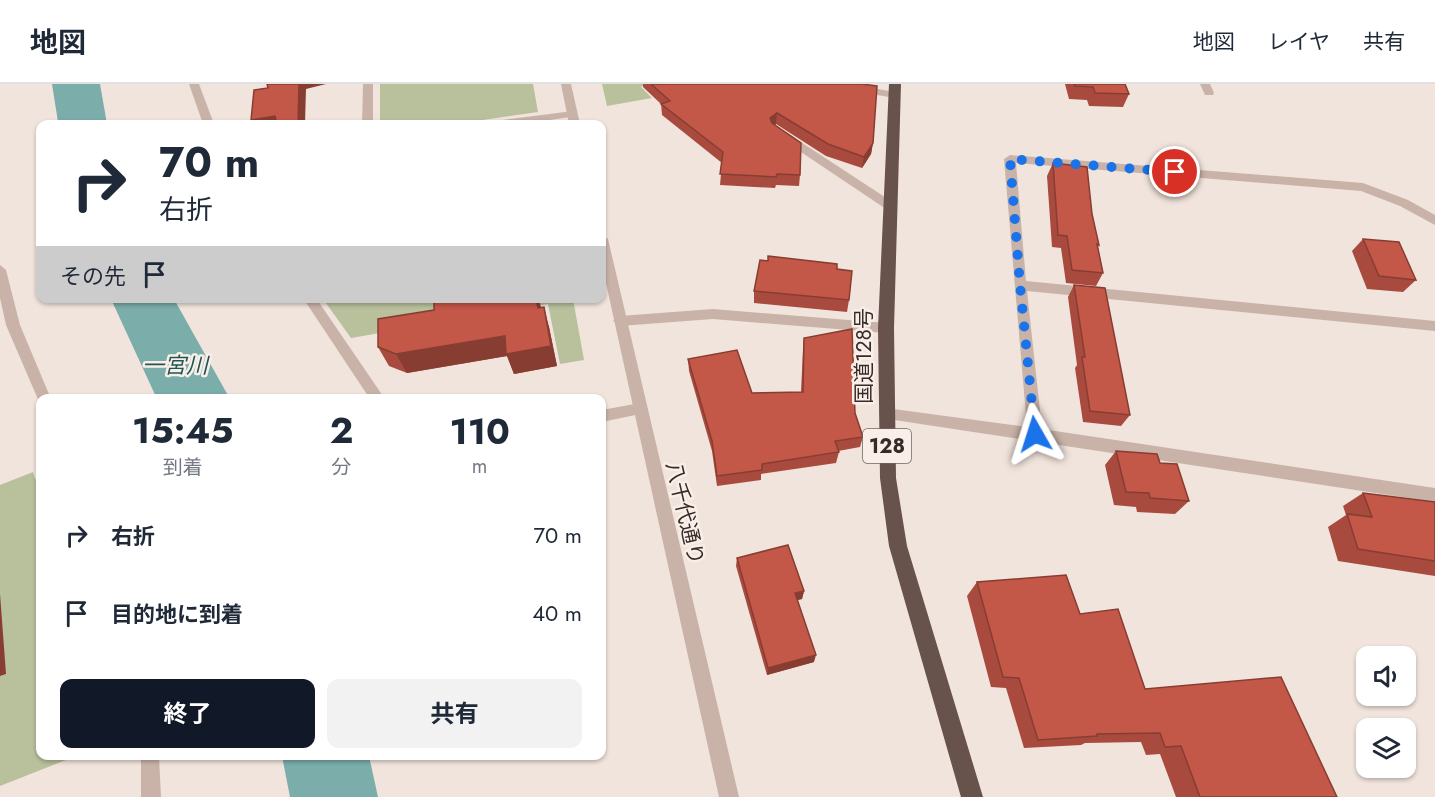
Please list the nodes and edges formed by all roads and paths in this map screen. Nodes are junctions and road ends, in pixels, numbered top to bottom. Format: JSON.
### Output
{"nodes":[{"id":1,"x":194,"y":84,"type":"edge"},
{"id":2,"x":368,"y":84,"type":"edge"},
{"id":3,"x":566,"y":84,"type":"edge"},
{"id":4,"x":829,"y":84,"type":"edge"},
{"id":5,"x":895,"y":89,"type":"edge"},
{"id":6,"x":574,"y":119,"type":"edge"},
{"id":7,"x":208,"y":120,"type":"edge"},
{"id":8,"x":368,"y":120,"type":"edge"},
{"id":9,"x":777,"y":130,"type":"edge"},
{"id":10,"x":890,"y":206,"type":"junction"},
{"id":11,"x":1435,"y":222,"type":"edge"},
{"id":12,"x":606,"y":257,"type":"edge"},
{"id":13,"x":0,"y":270,"type":"edge"},
{"id":14,"x":1020,"y":285,"type":"junction"},
{"id":15,"x":312,"y":303,"type":"edge"},
{"id":16,"x":620,"y":321,"type":"junction"},
{"id":17,"x":1435,"y":326,"type":"edge"},
{"id":18,"x":886,"y":328,"type":"junction"},
{"id":19,"x":42,"y":394,"type":"edge"},
{"id":20,"x":375,"y":394,"type":"edge"},
{"id":21,"x":640,"y":409,"type":"junction"},
{"id":22,"x":886,"y":414,"type":"junction"},
{"id":23,"x":606,"y":415,"type":"edge"},
{"id":24,"x":1035,"y":434,"type":"junction"},
{"id":25,"x":1435,"y":495,"type":"edge"},
{"id":26,"x":150,"y":760,"type":"edge"},
{"id":27,"x":151,"y":797,"type":"edge"},
{"id":28,"x":729,"y":797,"type":"edge"},
{"id":29,"x":972,"y":797,"type":"edge"}],
"edges":[{"from":1,"to":7,"type":"street"},
{"from":2,"to":8,"type":"street"},
{"from":3,"to":6,"type":"street"},
{"from":4,"to":5,"type":"street"},
{"from":5,"to":10,"type":"highway","name":"国道128号","number":"128"},
{"from":9,"to":10,"type":"street"},
{"from":10,"to":18,"type":"highway","name":"国道128号","number":"128"},
{"from":11,"to":14,"type":"street"},
{"from":12,"to":16,"type":"street","name":"八千代通り"},
{"from":13,"to":19,"type":"street"},
{"from":14,"to":17,"type":"street"},
{"from":14,"to":24,"type":"street"},
{"from":15,"to":20,"type":"street"},
{"from":16,"to":18,"type":"street"},
{"from":16,"to":21,"type":"street","name":"八千代通り"},
{"from":18,"to":22,"type":"highway","name":"国道128号","number":"128"},
{"from":21,"to":23,"type":"street"},
{"from":21,"to":28,"type":"street","name":"八千代通り"},
{"from":22,"to":24,"type":"street"},
{"from":22,"to":29,"type":"highway","name":"国道128号","number":"128"},
{"from":24,"to":25,"type":"street"},
{"from":26,"to":27,"type":"street"}]}
